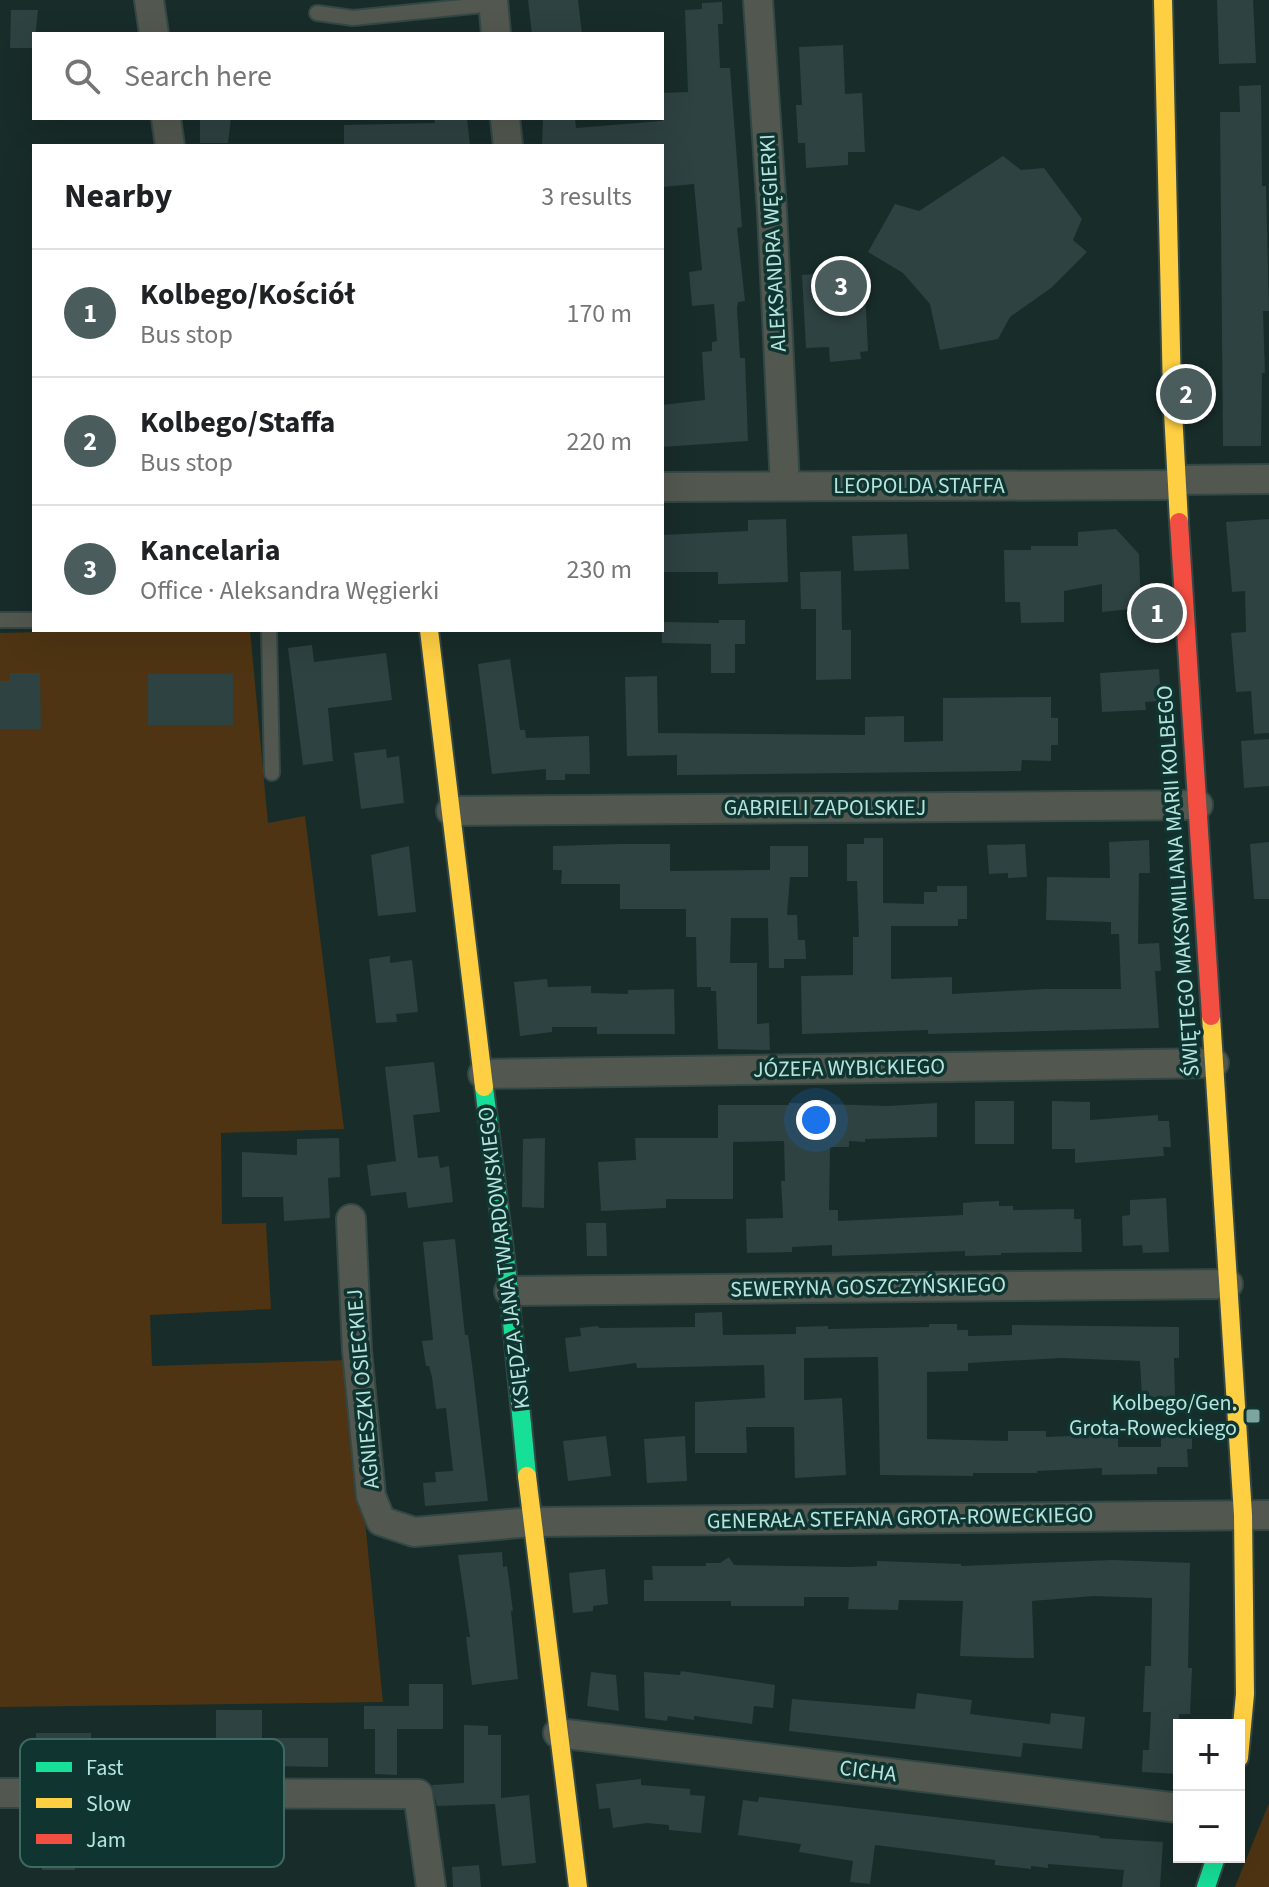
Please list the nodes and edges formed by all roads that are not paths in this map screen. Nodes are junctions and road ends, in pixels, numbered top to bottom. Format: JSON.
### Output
{"nodes":[{"id":1,"x":149,"y":0,"type":"edge"},
{"id":2,"x":758,"y":0,"type":"edge"},
{"id":3,"x":1163,"y":0,"type":"edge"},
{"id":4,"x":493,"y":2,"type":"edge"},
{"id":5,"x":317,"y":13,"type":"dead end"},
{"id":6,"x":154,"y":32,"type":"edge"},
{"id":7,"x":496,"y":32,"type":"edge"},
{"id":8,"x":166,"y":120,"type":"edge"},
{"id":9,"x":505,"y":120,"type":"edge"},
{"id":10,"x":170,"y":144,"type":"edge"},
{"id":11,"x":508,"y":144,"type":"edge"},
{"id":12,"x":1269,"y":479,"type":"edge"},
{"id":13,"x":1176,"y":482,"type":"junction"},
{"id":14,"x":785,"y":486,"type":"junction"},
{"id":15,"x":664,"y":487,"type":"edge"},
{"id":16,"x":0,"y":620,"type":"edge"},
{"id":17,"x":32,"y":620,"type":"edge"},
{"id":18,"x":269,"y":632,"type":"edge"},
{"id":19,"x":429,"y":632,"type":"edge"},
{"id":20,"x":272,"y":773,"type":"dead end"},
{"id":21,"x":1198,"y":805,"type":"junction"},
{"id":22,"x":451,"y":811,"type":"junction"},
{"id":23,"x":1214,"y":1063,"type":"junction"},
{"id":24,"x":483,"y":1074,"type":"junction"},
{"id":25,"x":351,"y":1219,"type":"dead end"},
{"id":26,"x":1228,"y":1284,"type":"junction"},
{"id":27,"x":509,"y":1291,"type":"junction"},
{"id":28,"x":1256,"y":1515,"type":"edge"},
{"id":29,"x":532,"y":1522,"type":"junction"},
{"id":30,"x":414,"y":1532,"type":"joint"},
{"id":31,"x":1243,"y":1719,"type":"edge"},
{"id":32,"x":558,"y":1733,"type":"junction"},
{"id":33,"x":0,"y":1793,"type":"edge"},
{"id":34,"x":20,"y":1793,"type":"edge"},
{"id":35,"x":284,"y":1794,"type":"edge"},
{"id":36,"x":1173,"y":1807,"type":"edge"},
{"id":37,"x":1214,"y":1863,"type":"edge"},
{"id":38,"x":431,"y":1887,"type":"edge"},
{"id":39,"x":578,"y":1887,"type":"edge"},
{"id":40,"x":1206,"y":1887,"type":"edge"}],
"edges":[{"from":1,"to":6,"type":"street"},
{"from":2,"to":14,"type":"street","name":"ALEKSANDRA WĘGIERKI"},
{"from":3,"to":13,"type":"street","name":"ŚWIĘTEGO MAKSYMILIANA MARII KOLBEGO"},
{"from":4,"to":5,"type":"lane"},
{"from":4,"to":7,"type":"street"},
{"from":8,"to":10,"type":"street"},
{"from":9,"to":11,"type":"street"},
{"from":12,"to":13,"type":"street","name":"LEOPOLDA STAFFA"},
{"from":13,"to":14,"type":"street","name":"LEOPOLDA STAFFA"},
{"from":13,"to":21,"type":"street","name":"ŚWIĘTEGO MAKSYMILIANA MARII KOLBEGO"},
{"from":14,"to":15,"type":"street","name":"LEOPOLDA STAFFA"},
{"from":16,"to":17,"type":"lane"},
{"from":18,"to":20,"type":"lane"},
{"from":19,"to":22,"type":"street","name":"KSIĘDZA JANA TWARDOWSKIEGO"},
{"from":21,"to":22,"type":"street","name":"GABRIELI ZAPOLSKIEJ"},
{"from":21,"to":23,"type":"street","name":"ŚWIĘTEGO MAKSYMILIANA MARII KOLBEGO"},
{"from":22,"to":24,"type":"street","name":"KSIĘDZA JANA TWARDOWSKIEGO"},
{"from":23,"to":24,"type":"street","name":"JÓZEFA WYBICKIEGO"},
{"from":23,"to":26,"type":"street","name":"ŚWIĘTEGO MAKSYMILIANA MARII KOLBEGO"},
{"from":24,"to":27,"type":"street","name":"KSIĘDZA JANA TWARDOWSKIEGO"},
{"from":25,"to":30,"type":"street","name":"AGNIESZKI OSIECKIEJ"},
{"from":26,"to":27,"type":"street","name":"SEWERYNA GOSZCZYŃSKIEGO"},
{"from":26,"to":28,"type":"street","name":"ŚWIĘTEGO MAKSYMILIANA MARII KOLBEGO"},
{"from":27,"to":29,"type":"street","name":"KSIĘDZA JANA TWARDOWSKIEGO"},
{"from":28,"to":29,"type":"street","name":"GENERAŁA STEFANA GROTA-ROWECKIEGO"},
{"from":28,"to":31,"type":"street","name":"ŚWIĘTEGO MAKSYMILIANA MARII KOLBEGO"},
{"from":29,"to":30,"type":"street","name":"GENERAŁA STEFANA GROTA-ROWECKIEGO"},
{"from":29,"to":32,"type":"street","name":"KSIĘDZA JANA TWARDOWSKIEGO"},
{"from":32,"to":36,"type":"street","name":"CICHA"},
{"from":32,"to":39,"type":"street","name":"KSIĘDZA JANA TWARDOWSKIEGO"},
{"from":33,"to":34,"type":"street"},
{"from":35,"to":38,"type":"street"},
{"from":37,"to":40,"type":"street"}]}
